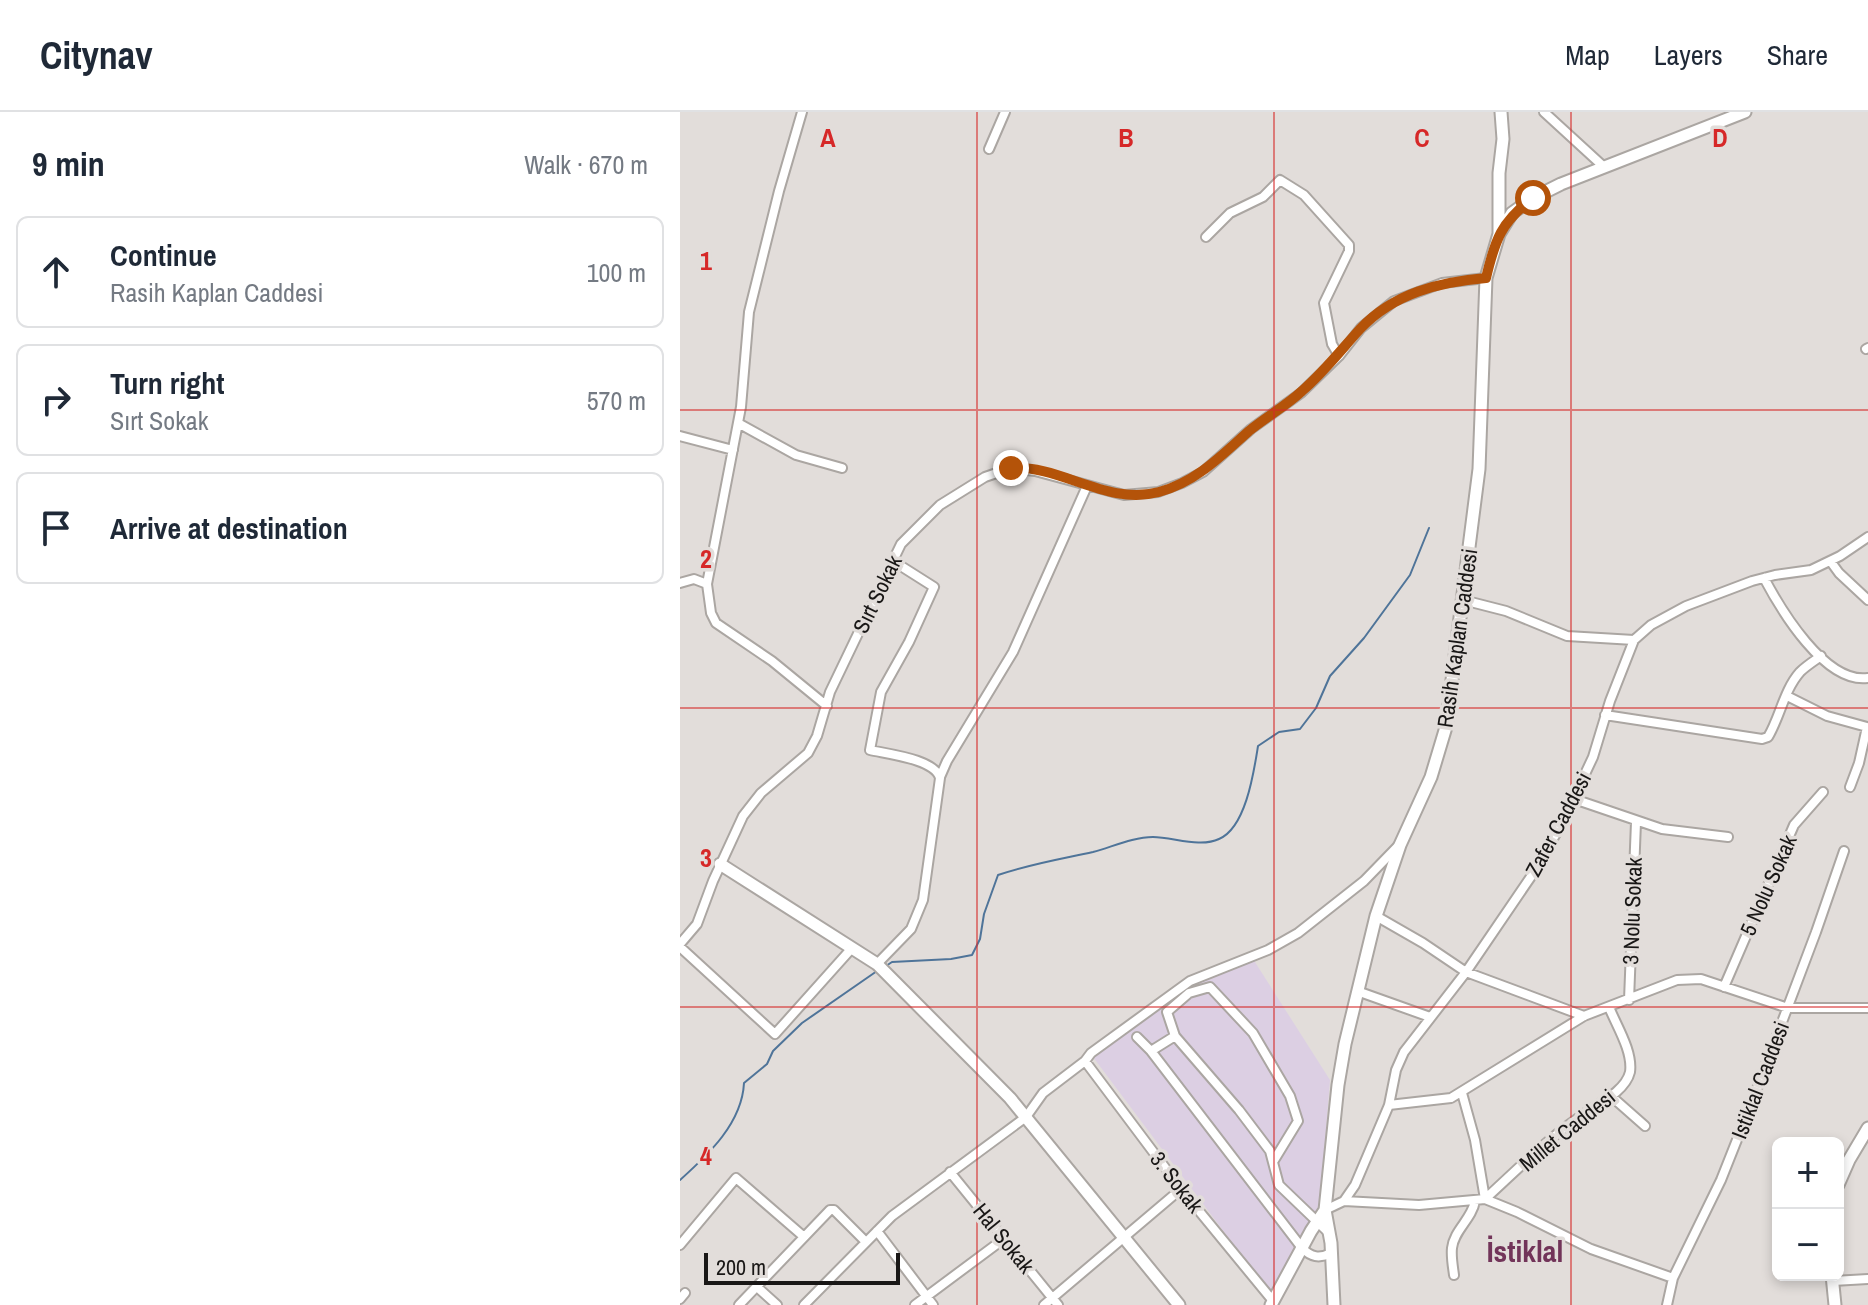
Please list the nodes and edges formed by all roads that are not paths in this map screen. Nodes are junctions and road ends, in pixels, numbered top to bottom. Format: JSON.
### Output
{"nodes":[{"id":1,"x":802,"y":112,"type":"edge"},
{"id":2,"x":1005,"y":112,"type":"edge"},
{"id":3,"x":1501,"y":112,"type":"edge"},
{"id":4,"x":1544,"y":112,"type":"edge"},
{"id":5,"x":1745,"y":112,"type":"edge"},
{"id":6,"x":989,"y":149,"type":"dead end"},
{"id":7,"x":1604,"y":167,"type":"junction"},
{"id":8,"x":1499,"y":234,"type":"junction"},
{"id":9,"x":1206,"y":237,"type":"dead end"},
{"id":10,"x":1486,"y":278,"type":"junction"},
{"id":11,"x":1339,"y":356,"type":"junction"},
{"id":12,"x":738,"y":423,"type":"junction"},
{"id":13,"x":680,"y":436,"type":"edge"},
{"id":14,"x":733,"y":450,"type":"junction"},
{"id":15,"x":842,"y":468,"type":"dead end"},
{"id":16,"x":1087,"y":486,"type":"junction"},
{"id":17,"x":1868,"y":537,"type":"edge"},
{"id":18,"x":893,"y":561,"type":"junction"},
{"id":19,"x":1831,"y":562,"type":"junction"},
{"id":20,"x":1764,"y":578,"type":"junction"},
{"id":21,"x":680,"y":583,"type":"edge"},
{"id":22,"x":707,"y":584,"type":"junction"},
{"id":23,"x":1463,"y":600,"type":"junction"},
{"id":24,"x":1868,"y":600,"type":"edge"},
{"id":25,"x":1634,"y":640,"type":"junction"},
{"id":26,"x":1821,"y":656,"type":"junction"},
{"id":27,"x":1868,"y":678,"type":"edge"},
{"id":28,"x":1787,"y":696,"type":"junction"},
{"id":29,"x":827,"y":706,"type":"junction"},
{"id":30,"x":1605,"y":715,"type":"junction"},
{"id":31,"x":1867,"y":727,"type":"edge"},
{"id":32,"x":940,"y":778,"type":"junction"},
{"id":33,"x":1850,"y":787,"type":"dead end"},
{"id":34,"x":1823,"y":792,"type":"dead end"},
{"id":35,"x":1574,"y":799,"type":"junction"},
{"id":36,"x":1636,"y":822,"type":"junction"},
{"id":37,"x":1728,"y":837,"type":"dead end"},
{"id":38,"x":1400,"y":845,"type":"junction"},
{"id":39,"x":1844,"y":851,"type":"dead end"},
{"id":40,"x":720,"y":864,"type":"junction"},
{"id":41,"x":1376,"y":916,"type":"junction"},
{"id":42,"x":680,"y":946,"type":"edge"},
{"id":43,"x":852,"y":948,"type":"junction"},
{"id":44,"x":877,"y":964,"type":"junction"},
{"id":45,"x":1466,"y":972,"type":"junction"},
{"id":46,"x":1724,"y":987,"type":"junction"},
{"id":47,"x":1357,"y":991,"type":"junction"},
{"id":48,"x":1629,"y":1000,"type":"junction"},
{"id":49,"x":1609,"y":1007,"type":"junction"},
{"id":50,"x":1788,"y":1008,"type":"junction"},
{"id":51,"x":1868,"y":1008,"type":"edge"},
{"id":52,"x":1584,"y":1016,"type":"junction"},
{"id":53,"x":1430,"y":1017,"type":"junction"},
{"id":54,"x":1175,"y":1036,"type":"junction"},
{"id":55,"x":1137,"y":1037,"type":"dead end"},
{"id":56,"x":1151,"y":1051,"type":"junction"},
{"id":57,"x":1085,"y":1061,"type":"junction"},
{"id":58,"x":1462,"y":1093,"type":"junction"},
{"id":59,"x":1611,"y":1096,"type":"junction"},
{"id":60,"x":1389,"y":1105,"type":"junction"},
{"id":61,"x":1026,"y":1117,"type":"junction"},
{"id":62,"x":1645,"y":1126,"type":"dead end"},
{"id":63,"x":1868,"y":1128,"type":"edge"},
{"id":64,"x":1273,"y":1162,"type":"junction"},
{"id":65,"x":1844,"y":1171,"type":"edge"},
{"id":66,"x":950,"y":1172,"type":"junction"},
{"id":67,"x":1181,"y":1189,"type":"junction"},
{"id":68,"x":1485,"y":1199,"type":"junction"},
{"id":69,"x":1344,"y":1201,"type":"junction"},
{"id":70,"x":1475,"y":1201,"type":"junction"},
{"id":71,"x":1325,"y":1210,"type":"junction"},
{"id":72,"x":1316,"y":1223,"type":"junction"},
{"id":73,"x":877,"y":1231,"type":"junction"},
{"id":74,"x":1329,"y":1233,"type":"junction"},
{"id":75,"x":803,"y":1236,"type":"junction"},
{"id":76,"x":1005,"y":1238,"type":"junction"},
{"id":77,"x":1124,"y":1238,"type":"junction"},
{"id":78,"x":866,"y":1242,"type":"junction"},
{"id":79,"x":680,"y":1245,"type":"edge"},
{"id":80,"x":1302,"y":1248,"type":"junction"},
{"id":81,"x":1331,"y":1253,"type":"junction"},
{"id":82,"x":1454,"y":1275,"type":"dead end"},
{"id":83,"x":1673,"y":1278,"type":"junction"},
{"id":84,"x":1844,"y":1278,"type":"edge"},
{"id":85,"x":1868,"y":1279,"type":"edge"},
{"id":86,"x":1833,"y":1281,"type":"edge"},
{"id":87,"x":757,"y":1287,"type":"junction"},
{"id":88,"x":926,"y":1296,"type":"junction"},
{"id":89,"x":1055,"y":1301,"type":"edge"},
{"id":90,"x":1272,"y":1303,"type":"edge"},
{"id":91,"x":739,"y":1305,"type":"edge"},
{"id":92,"x":777,"y":1305,"type":"edge"},
{"id":93,"x":804,"y":1305,"type":"edge"},
{"id":94,"x":915,"y":1305,"type":"edge"},
{"id":95,"x":933,"y":1305,"type":"edge"},
{"id":96,"x":1044,"y":1305,"type":"edge"},
{"id":97,"x":1179,"y":1305,"type":"edge"},
{"id":98,"x":1334,"y":1305,"type":"edge"},
{"id":99,"x":1667,"y":1305,"type":"edge"},
{"id":100,"x":1835,"y":1305,"type":"edge"}],
"edges":[{"from":1,"to":12,"type":"street"},
{"from":2,"to":6,"type":"street"},
{"from":3,"to":8,"type":"street"},
{"from":4,"to":7,"type":"street"},
{"from":5,"to":7,"type":"street","name":"Rasih Kaplan Caddesi"},
{"from":7,"to":8,"type":"street","name":"Rasih Kaplan Caddesi"},
{"from":8,"to":10,"type":"street","name":"Rasih Kaplan Caddesi"},
{"from":9,"to":11,"type":"street"},
{"from":10,"to":11,"type":"street","name":"Sırt Sokak"},
{"from":10,"to":23,"type":"street","name":"Rasih Kaplan Caddesi"},
{"from":11,"to":16,"type":"street","name":"Sırt Sokak"},
{"from":12,"to":14,"type":"street"},
{"from":12,"to":15,"type":"street"},
{"from":13,"to":14,"type":"street"},
{"from":14,"to":22,"type":"street"},
{"from":16,"to":18,"type":"street","name":"Sırt Sokak"},
{"from":16,"to":32,"type":"street"},
{"from":17,"to":19,"type":"street"},
{"from":18,"to":29,"type":"street","name":"Sırt Sokak"},
{"from":18,"to":32,"type":"street"},
{"from":19,"to":20,"type":"street"},
{"from":19,"to":24,"type":"street"},
{"from":20,"to":25,"type":"street"},
{"from":20,"to":26,"type":"street"},
{"from":21,"to":22,"type":"street"},
{"from":22,"to":29,"type":"street"},
{"from":23,"to":25,"type":"street"},
{"from":23,"to":38,"type":"street","name":"Rasih Kaplan Caddesi"},
{"from":25,"to":30,"type":"street","name":"Zafer Caddesi"},
{"from":26,"to":27,"type":"street"},
{"from":26,"to":28,"type":"street"},
{"from":28,"to":30,"type":"street"},
{"from":28,"to":31,"type":"street"},
{"from":29,"to":40,"type":"street","name":"Sırt Sokak"},
{"from":30,"to":35,"type":"street","name":"Zafer Caddesi"},
{"from":31,"to":33,"type":"street"},
{"from":32,"to":44,"type":"street"},
{"from":34,"to":46,"type":"street","name":"5 Nolu Sokak"},
{"from":35,"to":36,"type":"street"},
{"from":35,"to":45,"type":"street","name":"Zafer Caddesi"},
{"from":36,"to":37,"type":"street"},
{"from":36,"to":48,"type":"street","name":"3 Nolu Sokak"},
{"from":38,"to":41,"type":"street","name":"Rasih Kaplan Caddesi"},
{"from":38,"to":57,"type":"street"},
{"from":39,"to":50,"type":"street","name":"Istiklal Caddesi"},
{"from":40,"to":42,"type":"street","name":"Sırt Sokak"},
{"from":40,"to":43,"type":"street"},
{"from":41,"to":45,"type":"street"},
{"from":41,"to":47,"type":"street","name":"Rasih Kaplan Caddesi"},
{"from":42,"to":43,"type":"street"},
{"from":43,"to":44,"type":"street"},
{"from":44,"to":61,"type":"street"},
{"from":45,"to":52,"type":"street"},
{"from":45,"to":53,"type":"street","name":"Zafer Caddesi"},
{"from":46,"to":48,"type":"street"},
{"from":46,"to":50,"type":"street"},
{"from":47,"to":53,"type":"street"},
{"from":47,"to":71,"type":"street","name":"Rasih Kaplan Caddesi"},
{"from":48,"to":49,"type":"street"},
{"from":49,"to":52,"type":"street"},
{"from":49,"to":59,"type":"street","name":"Millet Caddesi"},
{"from":50,"to":51,"type":"street"},
{"from":50,"to":83,"type":"street","name":"Istiklal Caddesi"},
{"from":52,"to":58,"type":"street"},
{"from":53,"to":60,"type":"street","name":"Zafer Caddesi"},
{"from":54,"to":56,"type":"street"},
{"from":54,"to":64,"type":"street"},
{"from":54,"to":64,"type":"street"},
{"from":55,"to":56,"type":"street"},
{"from":56,"to":80,"type":"street"},
{"from":57,"to":61,"type":"street"},
{"from":57,"to":67,"type":"street","name":"3. Sokak"},
{"from":58,"to":60,"type":"street"},
{"from":58,"to":68,"type":"street"},
{"from":59,"to":62,"type":"street"},
{"from":59,"to":68,"type":"street","name":"Millet Caddesi"},
{"from":60,"to":69,"type":"street","name":"Zafer Caddesi"},
{"from":61,"to":66,"type":"street"},
{"from":61,"to":77,"type":"street"},
{"from":63,"to":65,"type":"street"},
{"from":64,"to":72,"type":"street"},
{"from":66,"to":73,"type":"street"},
{"from":66,"to":76,"type":"street","name":"Hal Sokak"},
{"from":67,"to":77,"type":"street"},
{"from":67,"to":90,"type":"street","name":"3. Sokak"},
{"from":68,"to":70,"type":"street"},
{"from":68,"to":83,"type":"street"},
{"from":69,"to":70,"type":"street"},
{"from":69,"to":71,"type":"street"},
{"from":70,"to":82,"type":"street"},
{"from":71,"to":72,"type":"street"},
{"from":71,"to":74,"type":"street","name":"Rasih Kaplan Caddesi"},
{"from":72,"to":74,"type":"street"},
{"from":72,"to":80,"type":"street"},
{"from":73,"to":78,"type":"street"},
{"from":73,"to":88,"type":"street"},
{"from":74,"to":81,"type":"street","name":"Rasih Kaplan Caddesi"},
{"from":75,"to":78,"type":"street"},
{"from":75,"to":79,"type":"street"},
{"from":75,"to":87,"type":"street"},
{"from":76,"to":88,"type":"street"},
{"from":76,"to":89,"type":"street","name":"Hal Sokak"},
{"from":77,"to":89,"type":"street"},
{"from":77,"to":97,"type":"street"},
{"from":78,"to":93,"type":"street"},
{"from":80,"to":81,"type":"street"},
{"from":80,"to":90,"type":"street"},
{"from":81,"to":98,"type":"street","name":"Rasih Kaplan Caddesi"},
{"from":83,"to":99,"type":"street","name":"Istiklal Caddesi"},
{"from":84,"to":85,"type":"street"},
{"from":86,"to":100,"type":"street"},
{"from":87,"to":91,"type":"street"},
{"from":87,"to":92,"type":"street"},
{"from":88,"to":94,"type":"street"},
{"from":88,"to":95,"type":"street"},
{"from":89,"to":96,"type":"street"}]}
